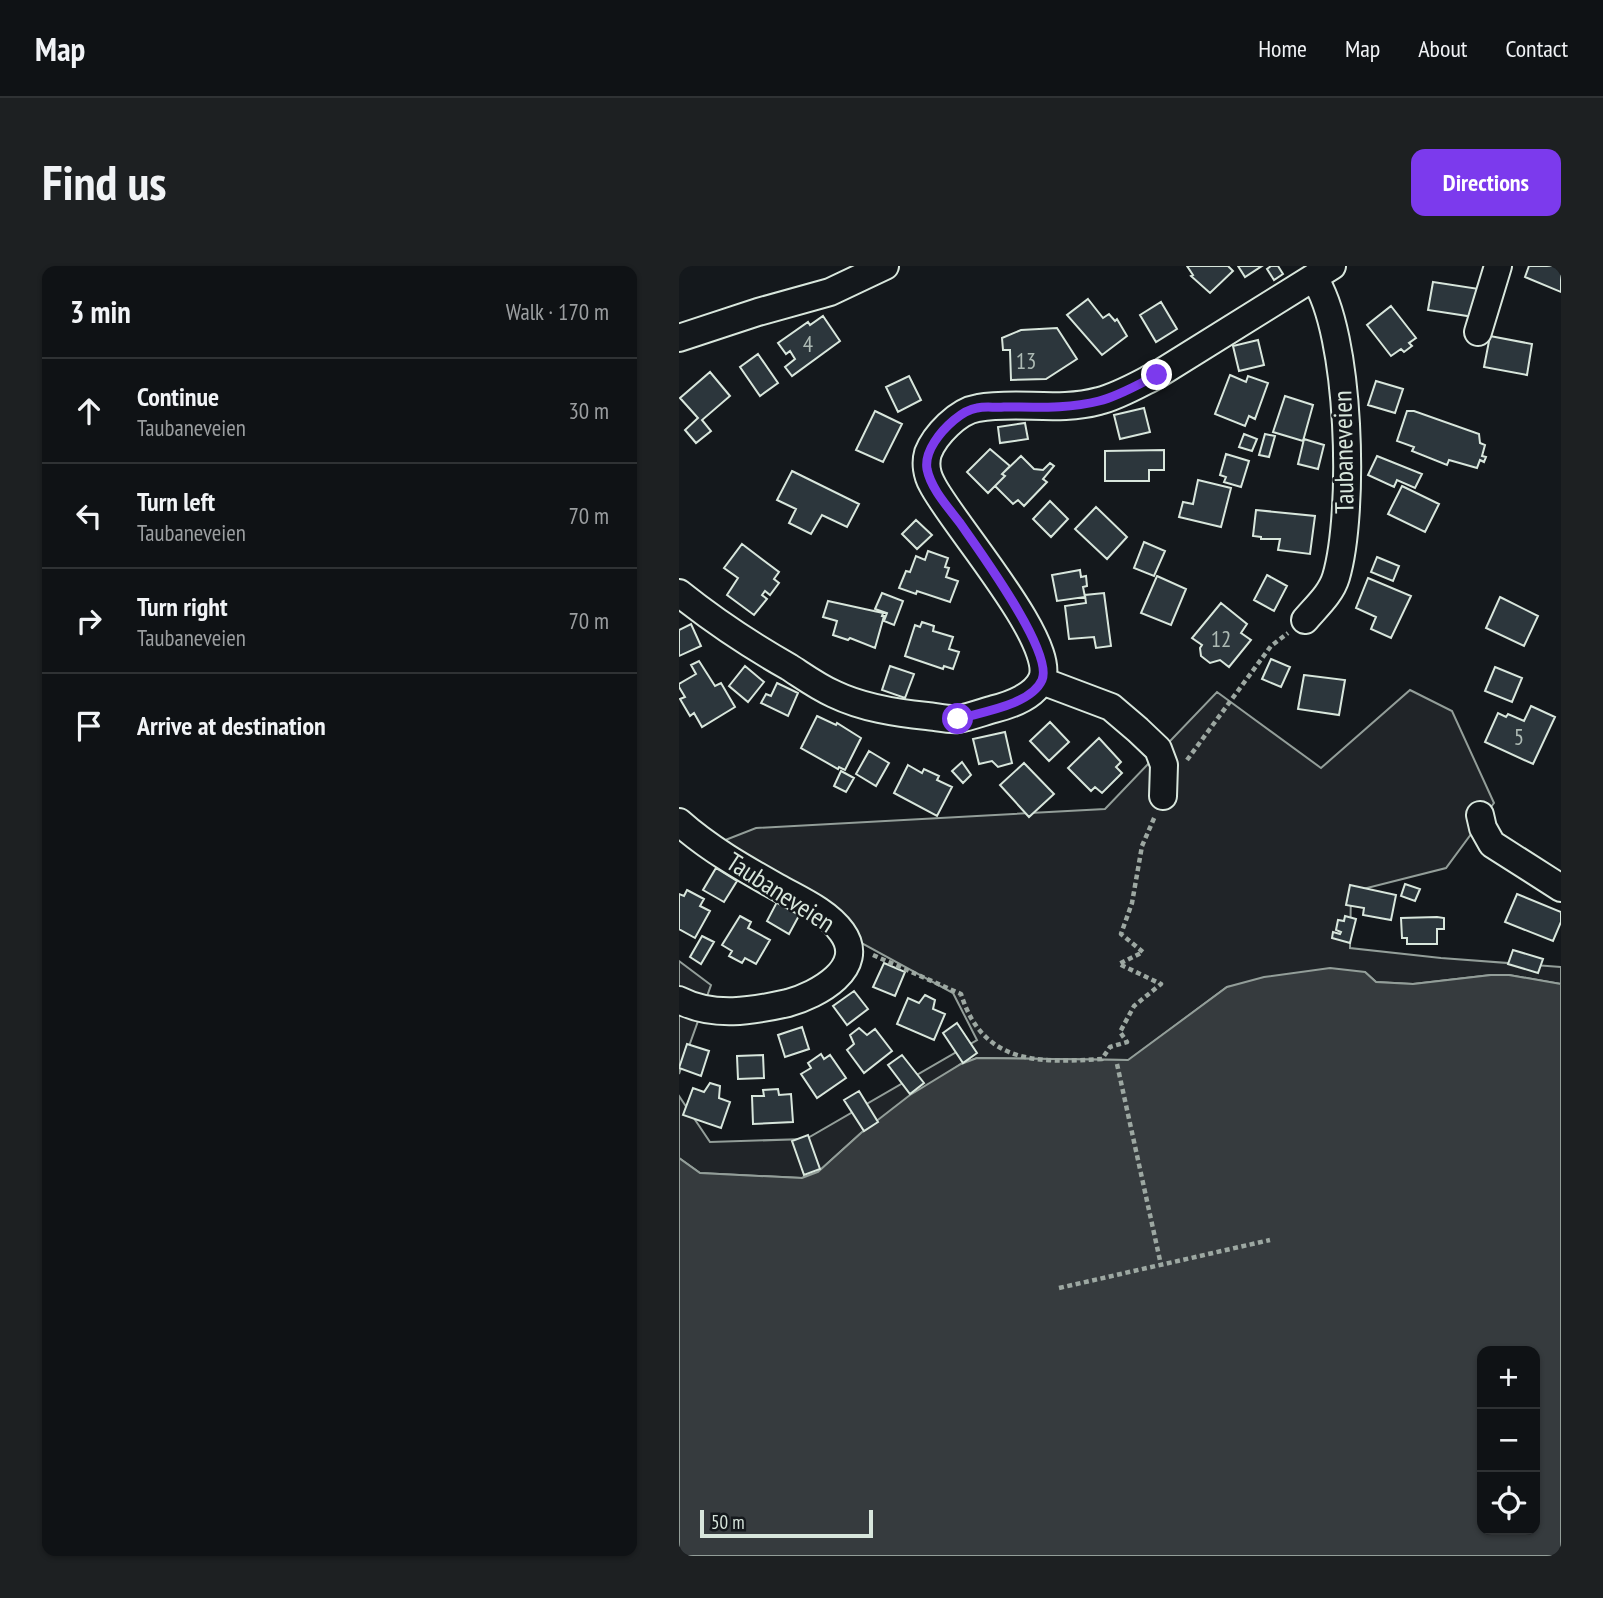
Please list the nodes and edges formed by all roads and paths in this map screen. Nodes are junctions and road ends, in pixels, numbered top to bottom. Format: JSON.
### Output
{"nodes":[{"id":1,"x":885,"y":266,"type":"edge"},
{"id":2,"x":1498,"y":266,"type":"edge"},
{"id":3,"x":1323,"y":272,"type":"edge"},
{"id":4,"x":1478,"y":332,"type":"dead end"},
{"id":5,"x":679,"y":338,"type":"edge"},
{"id":6,"x":679,"y":593,"type":"edge"},
{"id":7,"x":1305,"y":620,"type":"joint"},
{"id":8,"x":1042,"y":681,"type":"junction"},
{"id":9,"x":1163,"y":796,"type":"junction"},
{"id":10,"x":1480,"y":815,"type":"dead end"},
{"id":11,"x":679,"y":822,"type":"edge"},
{"id":12,"x":1561,"y":888,"type":"edge"},
{"id":13,"x":846,"y":943,"type":"junction"},
{"id":14,"x":679,"y":1000,"type":"edge"},
{"id":15,"x":1117,"y":1064,"type":"dead end"},
{"id":16,"x":1270,"y":1240,"type":"dead end"},
{"id":17,"x":1161,"y":1265,"type":"junction"},
{"id":18,"x":1059,"y":1288,"type":"dead end"}],
"edges":[{"from":1,"to":5,"type":"street"},
{"from":2,"to":4,"type":"street"},
{"from":3,"to":7,"type":"street","name":"Taubaneveien"},
{"from":3,"to":8,"type":"street","name":"Taubaneveien"},
{"from":6,"to":8,"type":"street"},
{"from":7,"to":9,"type":"path"},
{"from":8,"to":9,"type":"street"},
{"from":9,"to":13,"type":"path"},
{"from":10,"to":12,"type":"street"},
{"from":11,"to":13,"type":"street","name":"Taubaneveien"},
{"from":13,"to":14,"type":"street","name":"Taubaneveien"},
{"from":15,"to":17,"type":"path"},
{"from":16,"to":17,"type":"path"},
{"from":17,"to":18,"type":"path"}]}
